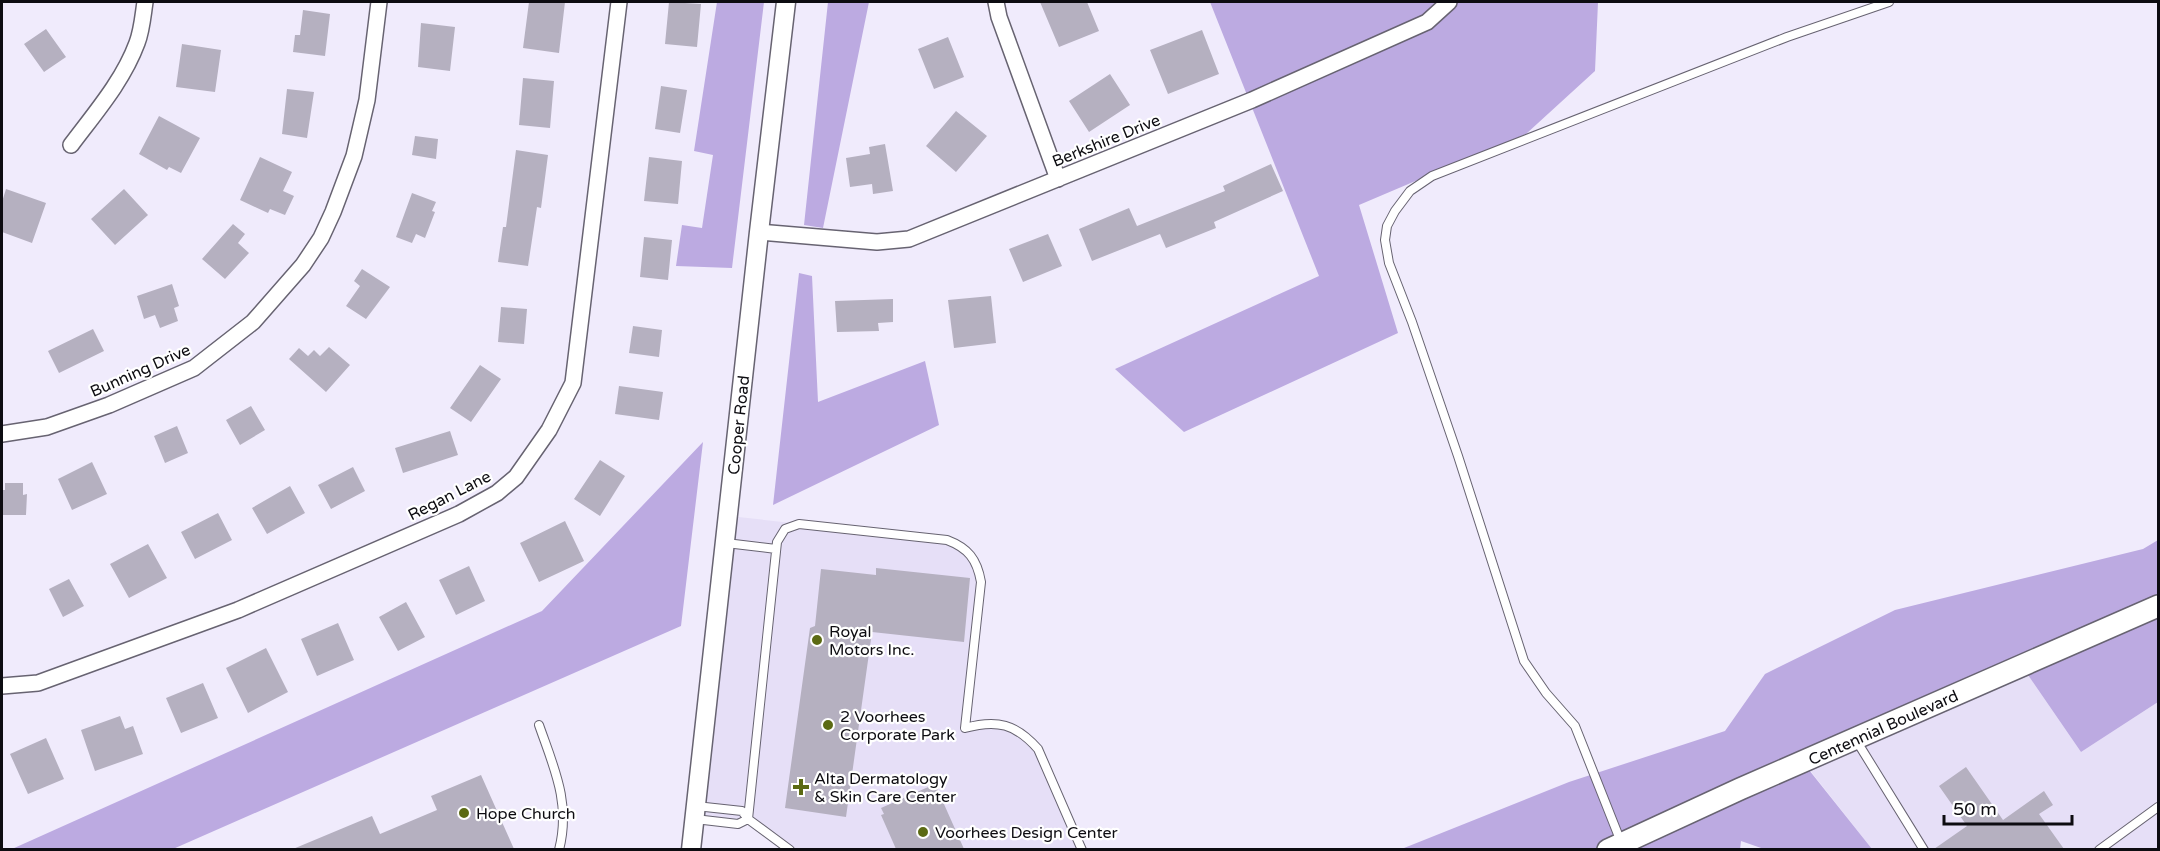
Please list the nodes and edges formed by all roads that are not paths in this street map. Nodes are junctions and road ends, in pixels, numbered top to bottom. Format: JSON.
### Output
{"nodes":[{"id":1,"x":145,"y":2,"type":"edge"},
{"id":2,"x":379,"y":2,"type":"edge"},
{"id":3,"x":619,"y":2,"type":"edge"},
{"id":4,"x":786,"y":2,"type":"edge"},
{"id":5,"x":996,"y":2,"type":"edge"},
{"id":6,"x":1449,"y":2,"type":"edge"},
{"id":7,"x":1889,"y":2,"type":"edge"},
{"id":8,"x":71,"y":145,"type":"dead end"},
{"id":9,"x":1058,"y":179,"type":"junction"},
{"id":10,"x":759,"y":232,"type":"junction"},
{"id":11,"x":2,"y":434,"type":"edge"},
{"id":12,"x":726,"y":543,"type":"junction"},
{"id":13,"x":776,"y":549,"type":"junction"},
{"id":14,"x":2158,"y":606,"type":"edge"},
{"id":15,"x":2,"y":686,"type":"edge"},
{"id":16,"x":539,"y":725,"type":"dead end"},
{"id":17,"x":1855,"y":739,"type":"junction"},
{"id":18,"x":2158,"y":807,"type":"edge"},
{"id":19,"x":696,"y":812,"type":"junction"},
{"id":20,"x":748,"y":819,"type":"junction"},
{"id":21,"x":1615,"y":847,"type":"edge"},
{"id":22,"x":559,"y":849,"type":"edge"},
{"id":23,"x":691,"y":849,"type":"edge"},
{"id":24,"x":790,"y":849,"type":"edge"},
{"id":25,"x":1082,"y":849,"type":"edge"},
{"id":26,"x":1924,"y":849,"type":"edge"},
{"id":27,"x":2099,"y":849,"type":"edge"}],
"edges":[{"from":1,"to":8,"type":"street"},
{"from":2,"to":11,"type":"street","name":"Bunning Drive"},
{"from":3,"to":15,"type":"street","name":"Regan Lane"},
{"from":4,"to":10,"type":"street","name":"Cooper Road"},
{"from":5,"to":9,"type":"street"},
{"from":6,"to":9,"type":"street","name":"Berkshire Drive"},
{"from":7,"to":21,"type":"lane"},
{"from":9,"to":10,"type":"street","name":"Berkshire Drive"},
{"from":10,"to":12,"type":"street","name":"Cooper Road"},
{"from":12,"to":13,"type":"lane"},
{"from":12,"to":19,"type":"street","name":"Cooper Road"},
{"from":13,"to":20,"type":"lane"},
{"from":13,"to":25,"type":"lane"},
{"from":14,"to":17,"type":"main road","name":"Centennial Boulevard"},
{"from":16,"to":22,"type":"lane"},
{"from":17,"to":21,"type":"main road","name":"Centennial Boulevard"},
{"from":17,"to":26,"type":"lane"},
{"from":18,"to":27,"type":"lane"},
{"from":19,"to":20,"type":"lane"},
{"from":19,"to":20,"type":"lane"},
{"from":19,"to":23,"type":"street","name":"Cooper Road"},
{"from":20,"to":24,"type":"lane"}]}
